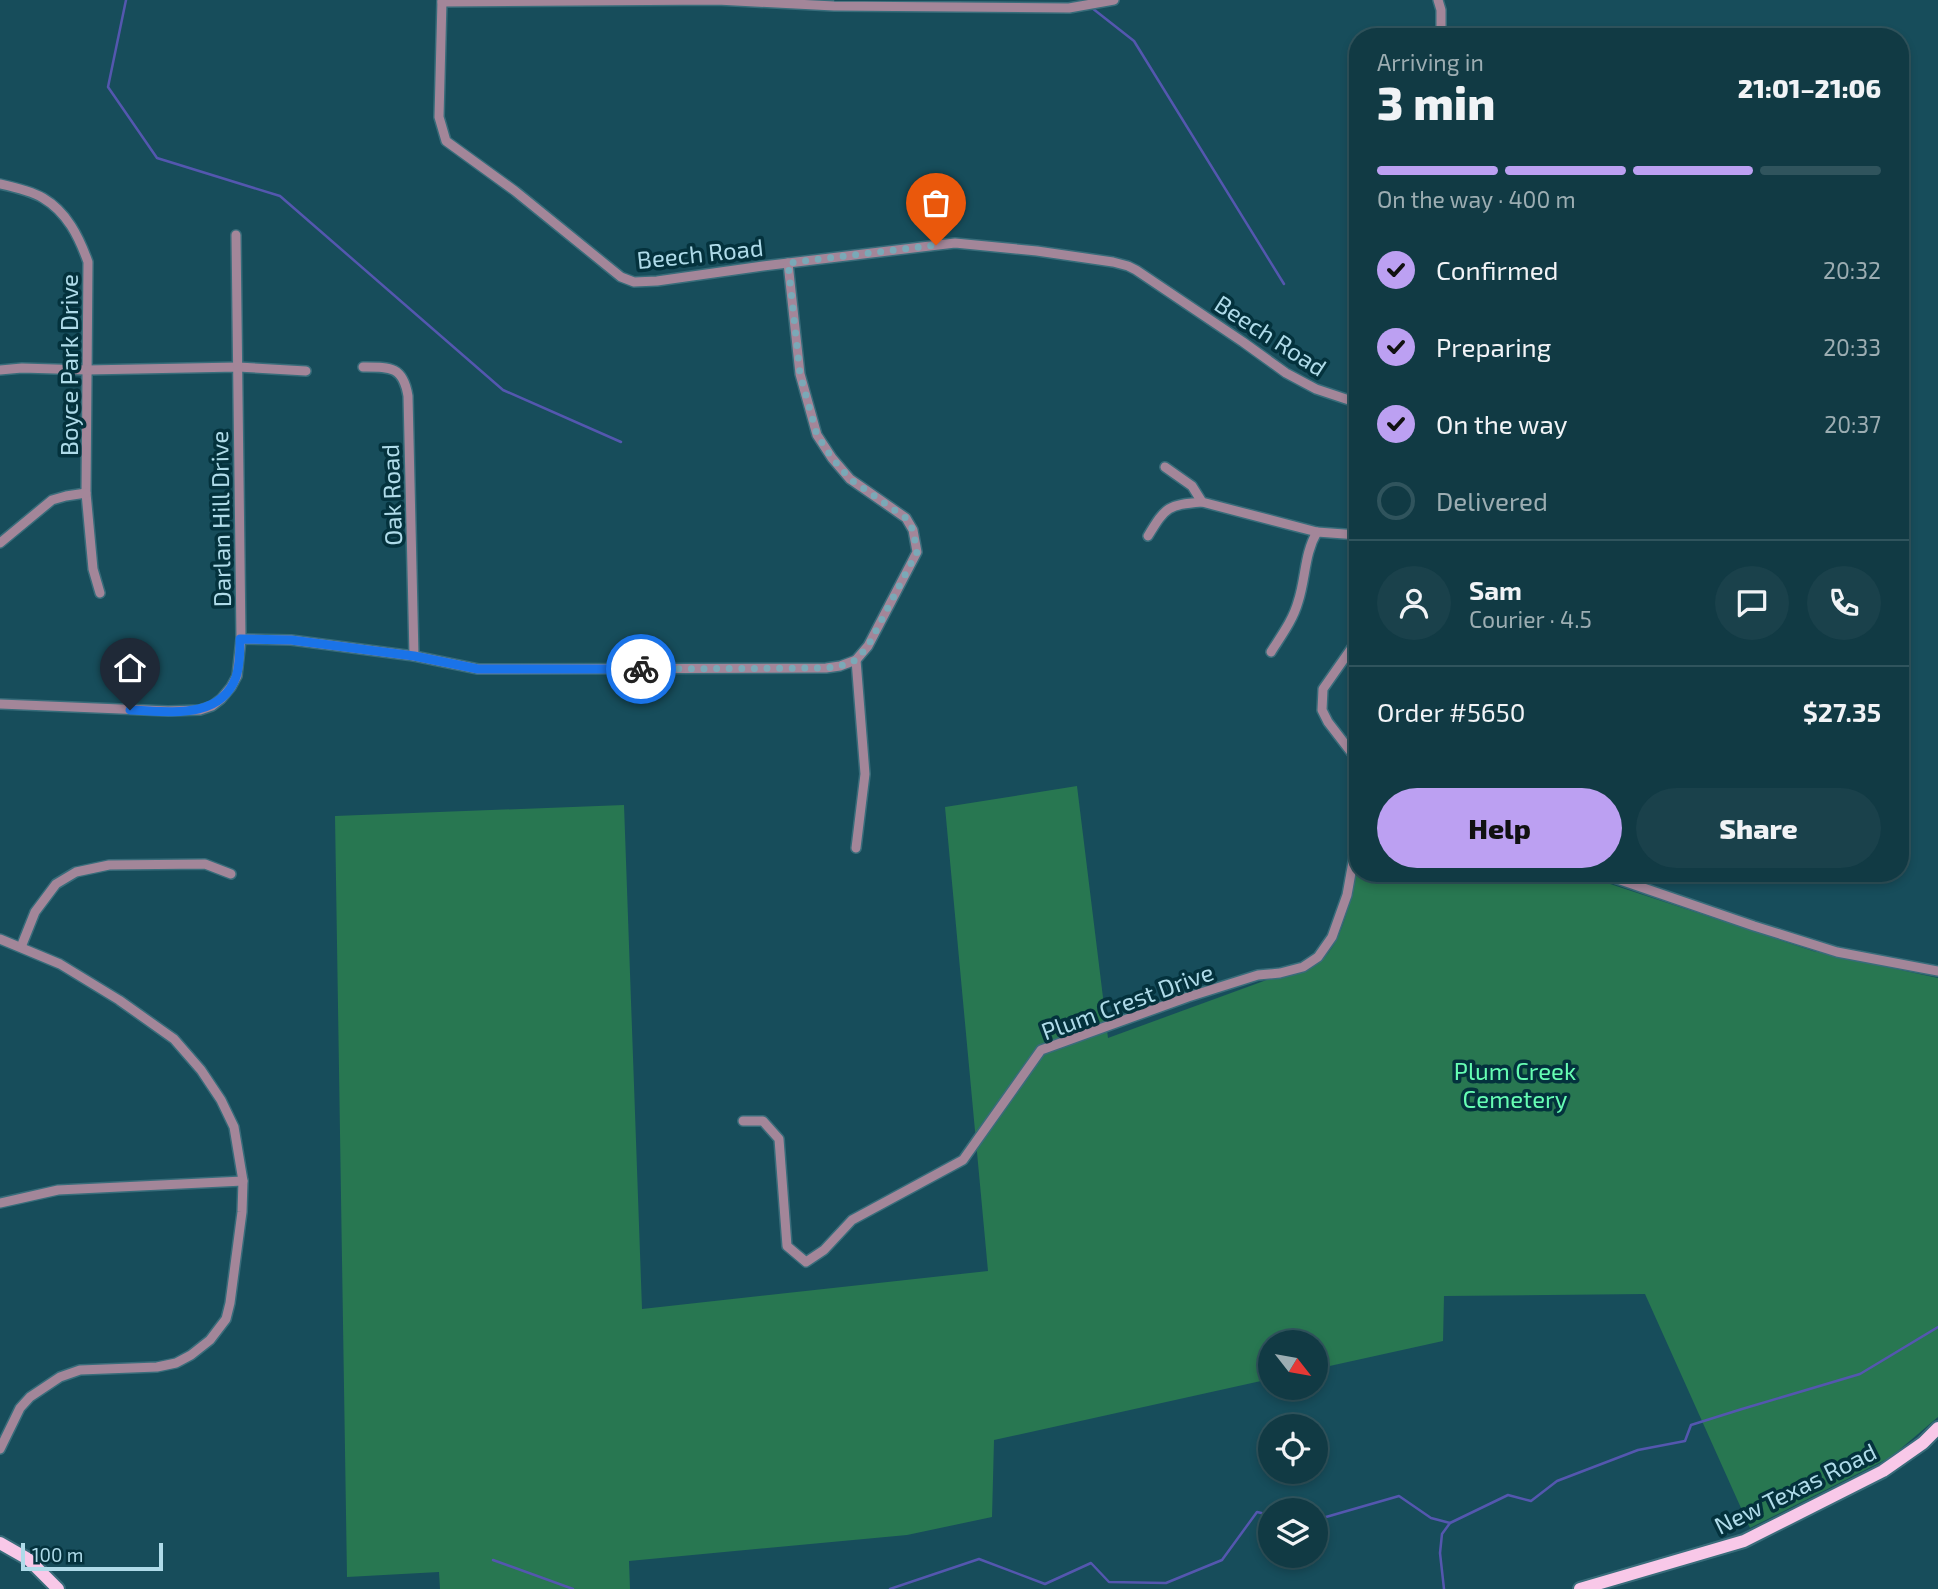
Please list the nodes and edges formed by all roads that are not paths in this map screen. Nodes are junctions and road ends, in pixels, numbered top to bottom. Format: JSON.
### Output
{"nodes":[{"id":1,"x":1115,"y":0,"type":"edge"},
{"id":2,"x":1438,"y":0,"type":"edge"},
{"id":3,"x":442,"y":1,"type":"edge"},
{"id":4,"x":1441,"y":28,"type":"edge"},
{"id":5,"x":0,"y":184,"type":"edge"},
{"id":6,"x":236,"y":235,"type":"dead end"},
{"id":7,"x":788,"y":263,"type":"junction"},
{"id":8,"x":238,"y":367,"type":"junction"},
{"id":9,"x":363,"y":367,"type":"dead end"},
{"id":10,"x":0,"y":370,"type":"edge"},
{"id":11,"x":87,"y":370,"type":"junction"},
{"id":12,"x":306,"y":371,"type":"dead end"},
{"id":13,"x":1349,"y":400,"type":"edge"},
{"id":14,"x":1165,"y":467,"type":"dead end"},
{"id":15,"x":86,"y":493,"type":"junction"},
{"id":16,"x":1202,"y":502,"type":"junction"},
{"id":17,"x":1317,"y":532,"type":"junction"},
{"id":18,"x":1349,"y":534,"type":"edge"},
{"id":19,"x":1148,"y":536,"type":"dead end"},
{"id":20,"x":0,"y":543,"type":"edge"},
{"id":21,"x":100,"y":593,"type":"dead end"},
{"id":22,"x":240,"y":639,"type":"junction"},
{"id":23,"x":1272,"y":652,"type":"dead end"},
{"id":24,"x":1349,"y":652,"type":"edge"},
{"id":25,"x":414,"y":656,"type":"junction"},
{"id":26,"x":856,"y":660,"type":"junction"},
{"id":27,"x":0,"y":704,"type":"edge"},
{"id":28,"x":1349,"y":749,"type":"edge"},
{"id":29,"x":856,"y":848,"type":"dead end"},
{"id":30,"x":231,"y":874,"type":"dead end"},
{"id":31,"x":1349,"y":882,"type":"edge"},
{"id":32,"x":1626,"y":882,"type":"edge"},
{"id":33,"x":0,"y":939,"type":"edge"},
{"id":34,"x":21,"y":947,"type":"junction"},
{"id":35,"x":1938,"y":971,"type":"edge"},
{"id":36,"x":743,"y":1121,"type":"dead end"},
{"id":37,"x":243,"y":1181,"type":"junction"},
{"id":38,"x":0,"y":1202,"type":"edge"},
{"id":39,"x":1938,"y":1428,"type":"edge"},
{"id":40,"x":0,"y":1449,"type":"edge"},
{"id":41,"x":0,"y":1543,"type":"edge"},
{"id":42,"x":58,"y":1589,"type":"edge"},
{"id":43,"x":1580,"y":1589,"type":"edge"}],
"edges":[{"from":1,"to":3,"type":"street"},
{"from":2,"to":4,"type":"street"},
{"from":3,"to":7,"type":"street","name":"Beech Road"},
{"from":5,"to":11,"type":"street","name":"Boyce Park Drive"},
{"from":6,"to":8,"type":"street","name":"Darlan Hill Drive"},
{"from":7,"to":13,"type":"street","name":"Beech Road"},
{"from":7,"to":26,"type":"street"},
{"from":8,"to":11,"type":"street"},
{"from":8,"to":12,"type":"street"},
{"from":8,"to":22,"type":"street","name":"Darlan Hill Drive"},
{"from":9,"to":25,"type":"street","name":"Oak Road"},
{"from":10,"to":11,"type":"street"},
{"from":11,"to":15,"type":"street","name":"Boyce Park Drive"},
{"from":14,"to":16,"type":"street"},
{"from":15,"to":20,"type":"street"},
{"from":15,"to":21,"type":"street","name":"Boyce Park Drive"},
{"from":16,"to":17,"type":"street"},
{"from":16,"to":19,"type":"street"},
{"from":17,"to":18,"type":"street"},
{"from":17,"to":23,"type":"street"},
{"from":22,"to":25,"type":"street"},
{"from":22,"to":27,"type":"street","name":"Darlan Hill Drive"},
{"from":24,"to":28,"type":"street"},
{"from":25,"to":26,"type":"street"},
{"from":26,"to":29,"type":"street"},
{"from":30,"to":34,"type":"street"},
{"from":31,"to":36,"type":"street","name":"Plum Crest Drive"},
{"from":32,"to":35,"type":"street"},
{"from":33,"to":34,"type":"street"},
{"from":34,"to":37,"type":"street"},
{"from":37,"to":38,"type":"street"},
{"from":37,"to":40,"type":"street"},
{"from":39,"to":43,"type":"main road","name":"New Texas Road"},
{"from":41,"to":42,"type":"main road"}]}
